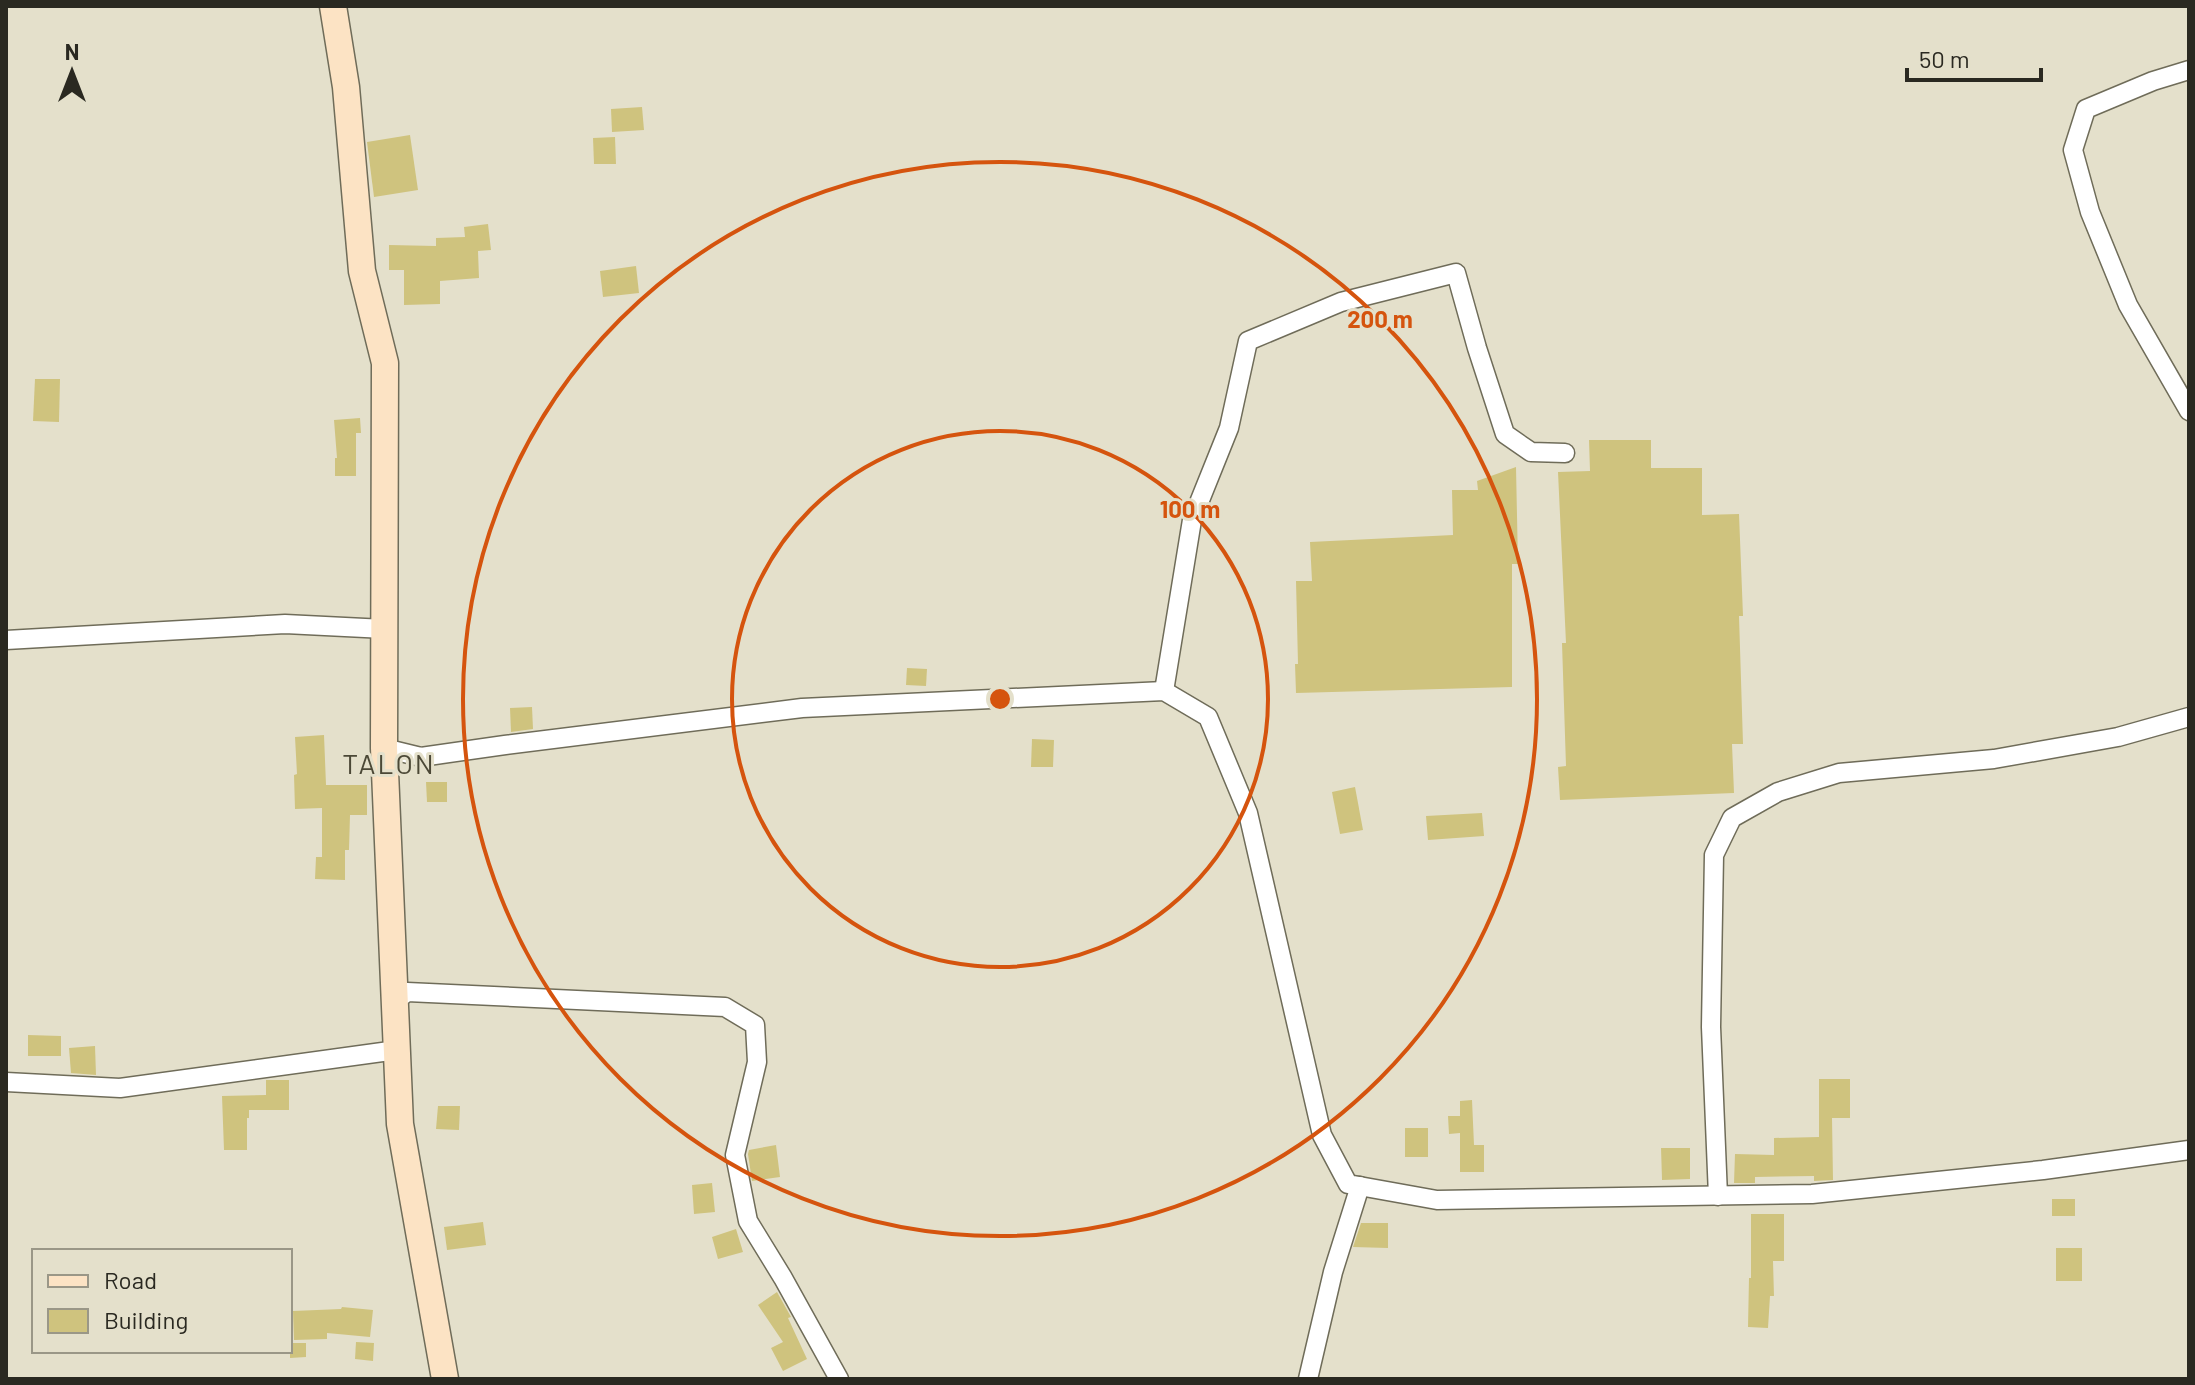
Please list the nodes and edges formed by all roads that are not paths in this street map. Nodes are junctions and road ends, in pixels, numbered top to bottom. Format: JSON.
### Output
{"nodes":[{"id":1,"x":333,"y":6,"type":"edge"},
{"id":2,"x":2189,"y":70,"type":"edge"},
{"id":3,"x":2189,"y":411,"type":"edge"},
{"id":4,"x":1565,"y":453,"type":"dead end"},
{"id":5,"x":385,"y":629,"type":"junction"},
{"id":6,"x":6,"y":640,"type":"edge"},
{"id":7,"x":1164,"y":691,"type":"junction"},
{"id":8,"x":2189,"y":717,"type":"edge"},
{"id":9,"x":384,"y":748,"type":"junction"},
{"id":10,"x":394,"y":1002,"type":"junction"},
{"id":11,"x":397,"y":1050,"type":"junction"},
{"id":12,"x":6,"y":1082,"type":"edge"},
{"id":13,"x":2189,"y":1150,"type":"edge"},
{"id":14,"x":1360,"y":1186,"type":"junction"},
{"id":15,"x":1718,"y":1196,"type":"junction"},
{"id":16,"x":445,"y":1379,"type":"edge"},
{"id":17,"x":839,"y":1379,"type":"edge"},
{"id":18,"x":1308,"y":1379,"type":"edge"}],
"edges":[{"from":1,"to":5,"type":"street"},
{"from":2,"to":3,"type":"street"},
{"from":4,"to":7,"type":"street"},
{"from":5,"to":6,"type":"street"},
{"from":5,"to":9,"type":"street"},
{"from":7,"to":9,"type":"street"},
{"from":7,"to":14,"type":"street"},
{"from":8,"to":15,"type":"street"},
{"from":9,"to":10,"type":"street"},
{"from":10,"to":11,"type":"street"},
{"from":10,"to":17,"type":"street"},
{"from":11,"to":12,"type":"street"},
{"from":11,"to":16,"type":"street"},
{"from":13,"to":15,"type":"street"},
{"from":14,"to":15,"type":"street"},
{"from":14,"to":18,"type":"street"}]}
